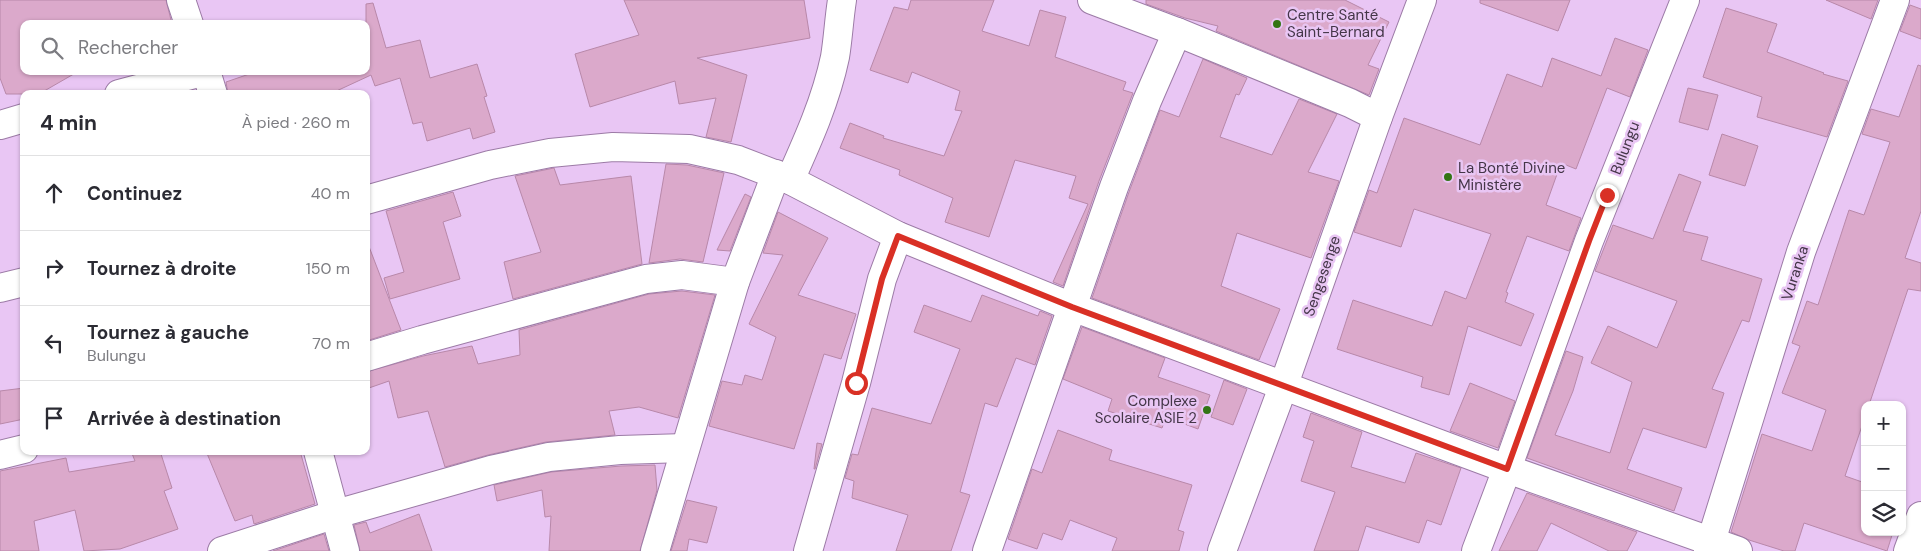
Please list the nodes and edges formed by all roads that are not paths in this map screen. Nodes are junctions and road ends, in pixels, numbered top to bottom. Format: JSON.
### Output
{"nodes":[{"id":1,"x":181,"y":0,"type":"edge"},
{"id":2,"x":842,"y":0,"type":"edge"},
{"id":3,"x":1092,"y":0,"type":"edge"},
{"id":4,"x":1422,"y":0,"type":"edge"},
{"id":5,"x":1685,"y":0,"type":"edge"},
{"id":6,"x":1895,"y":0,"type":"edge"},
{"id":7,"x":188,"y":20,"type":"edge"},
{"id":8,"x":1177,"y":32,"type":"junction"},
{"id":9,"x":191,"y":75,"type":"edge"},
{"id":10,"x":207,"y":75,"type":"edge"},
{"id":11,"x":134,"y":90,"type":"edge"},
{"id":12,"x":212,"y":90,"type":"edge"},
{"id":13,"x":1378,"y":117,"type":"junction"},
{"id":14,"x":20,"y":119,"type":"edge"},
{"id":15,"x":0,"y":124,"type":"edge"},
{"id":16,"x":783,"y":177,"type":"junction"},
{"id":17,"x":370,"y":199,"type":"edge"},
{"id":18,"x":898,"y":236,"type":"junction"},
{"id":19,"x":736,"y":282,"type":"junction"},
{"id":20,"x":20,"y":283,"type":"edge"},
{"id":21,"x":0,"y":288,"type":"edge"},
{"id":22,"x":1072,"y":307,"type":"junction"},
{"id":23,"x":370,"y":356,"type":"edge"},
{"id":24,"x":1283,"y":387,"type":"junction"},
{"id":25,"x":685,"y":448,"type":"junction"},
{"id":26,"x":20,"y":450,"type":"edge"},
{"id":27,"x":0,"y":454,"type":"edge"},
{"id":28,"x":319,"y":455,"type":"edge"},
{"id":29,"x":1507,"y":469,"type":"junction"},
{"id":30,"x":336,"y":514,"type":"junction"},
{"id":31,"x":1921,"y":516,"type":"edge"},
{"id":32,"x":1710,"y":546,"type":"edge"},
{"id":33,"x":222,"y":551,"type":"edge"},
{"id":34,"x":345,"y":551,"type":"edge"},
{"id":35,"x":655,"y":551,"type":"edge"},
{"id":36,"x":808,"y":551,"type":"edge"},
{"id":37,"x":987,"y":551,"type":"edge"},
{"id":38,"x":1222,"y":551,"type":"edge"},
{"id":39,"x":1476,"y":551,"type":"edge"},
{"id":40,"x":1738,"y":551,"type":"edge"},
{"id":41,"x":1908,"y":551,"type":"edge"}],
"edges":[{"from":1,"to":7,"type":"street"},
{"from":2,"to":16,"type":"street"},
{"from":3,"to":8,"type":"street"},
{"from":4,"to":13,"type":"street","name":"Sengesenge"},
{"from":5,"to":29,"type":"street","name":"Bulungu"},
{"from":6,"to":32,"type":"street","name":"Vuranka"},
{"from":8,"to":13,"type":"street"},
{"from":8,"to":22,"type":"street"},
{"from":9,"to":11,"type":"street"},
{"from":10,"to":12,"type":"street"},
{"from":13,"to":24,"type":"street","name":"Sengesenge"},
{"from":14,"to":15,"type":"street"},
{"from":16,"to":17,"type":"street"},
{"from":16,"to":18,"type":"street"},
{"from":16,"to":19,"type":"street"},
{"from":18,"to":22,"type":"street"},
{"from":18,"to":36,"type":"street"},
{"from":19,"to":23,"type":"street"},
{"from":19,"to":25,"type":"street"},
{"from":20,"to":21,"type":"street"},
{"from":22,"to":24,"type":"street"},
{"from":22,"to":37,"type":"street"},
{"from":24,"to":29,"type":"street"},
{"from":24,"to":38,"type":"street","name":"Sengesenge"},
{"from":25,"to":30,"type":"street"},
{"from":25,"to":35,"type":"street"},
{"from":26,"to":27,"type":"street"},
{"from":28,"to":30,"type":"street"},
{"from":29,"to":32,"type":"street"},
{"from":29,"to":39,"type":"street","name":"Bulungu"},
{"from":30,"to":33,"type":"street"},
{"from":30,"to":34,"type":"street"},
{"from":31,"to":41,"type":"street"},
{"from":32,"to":40,"type":"street"}]}
